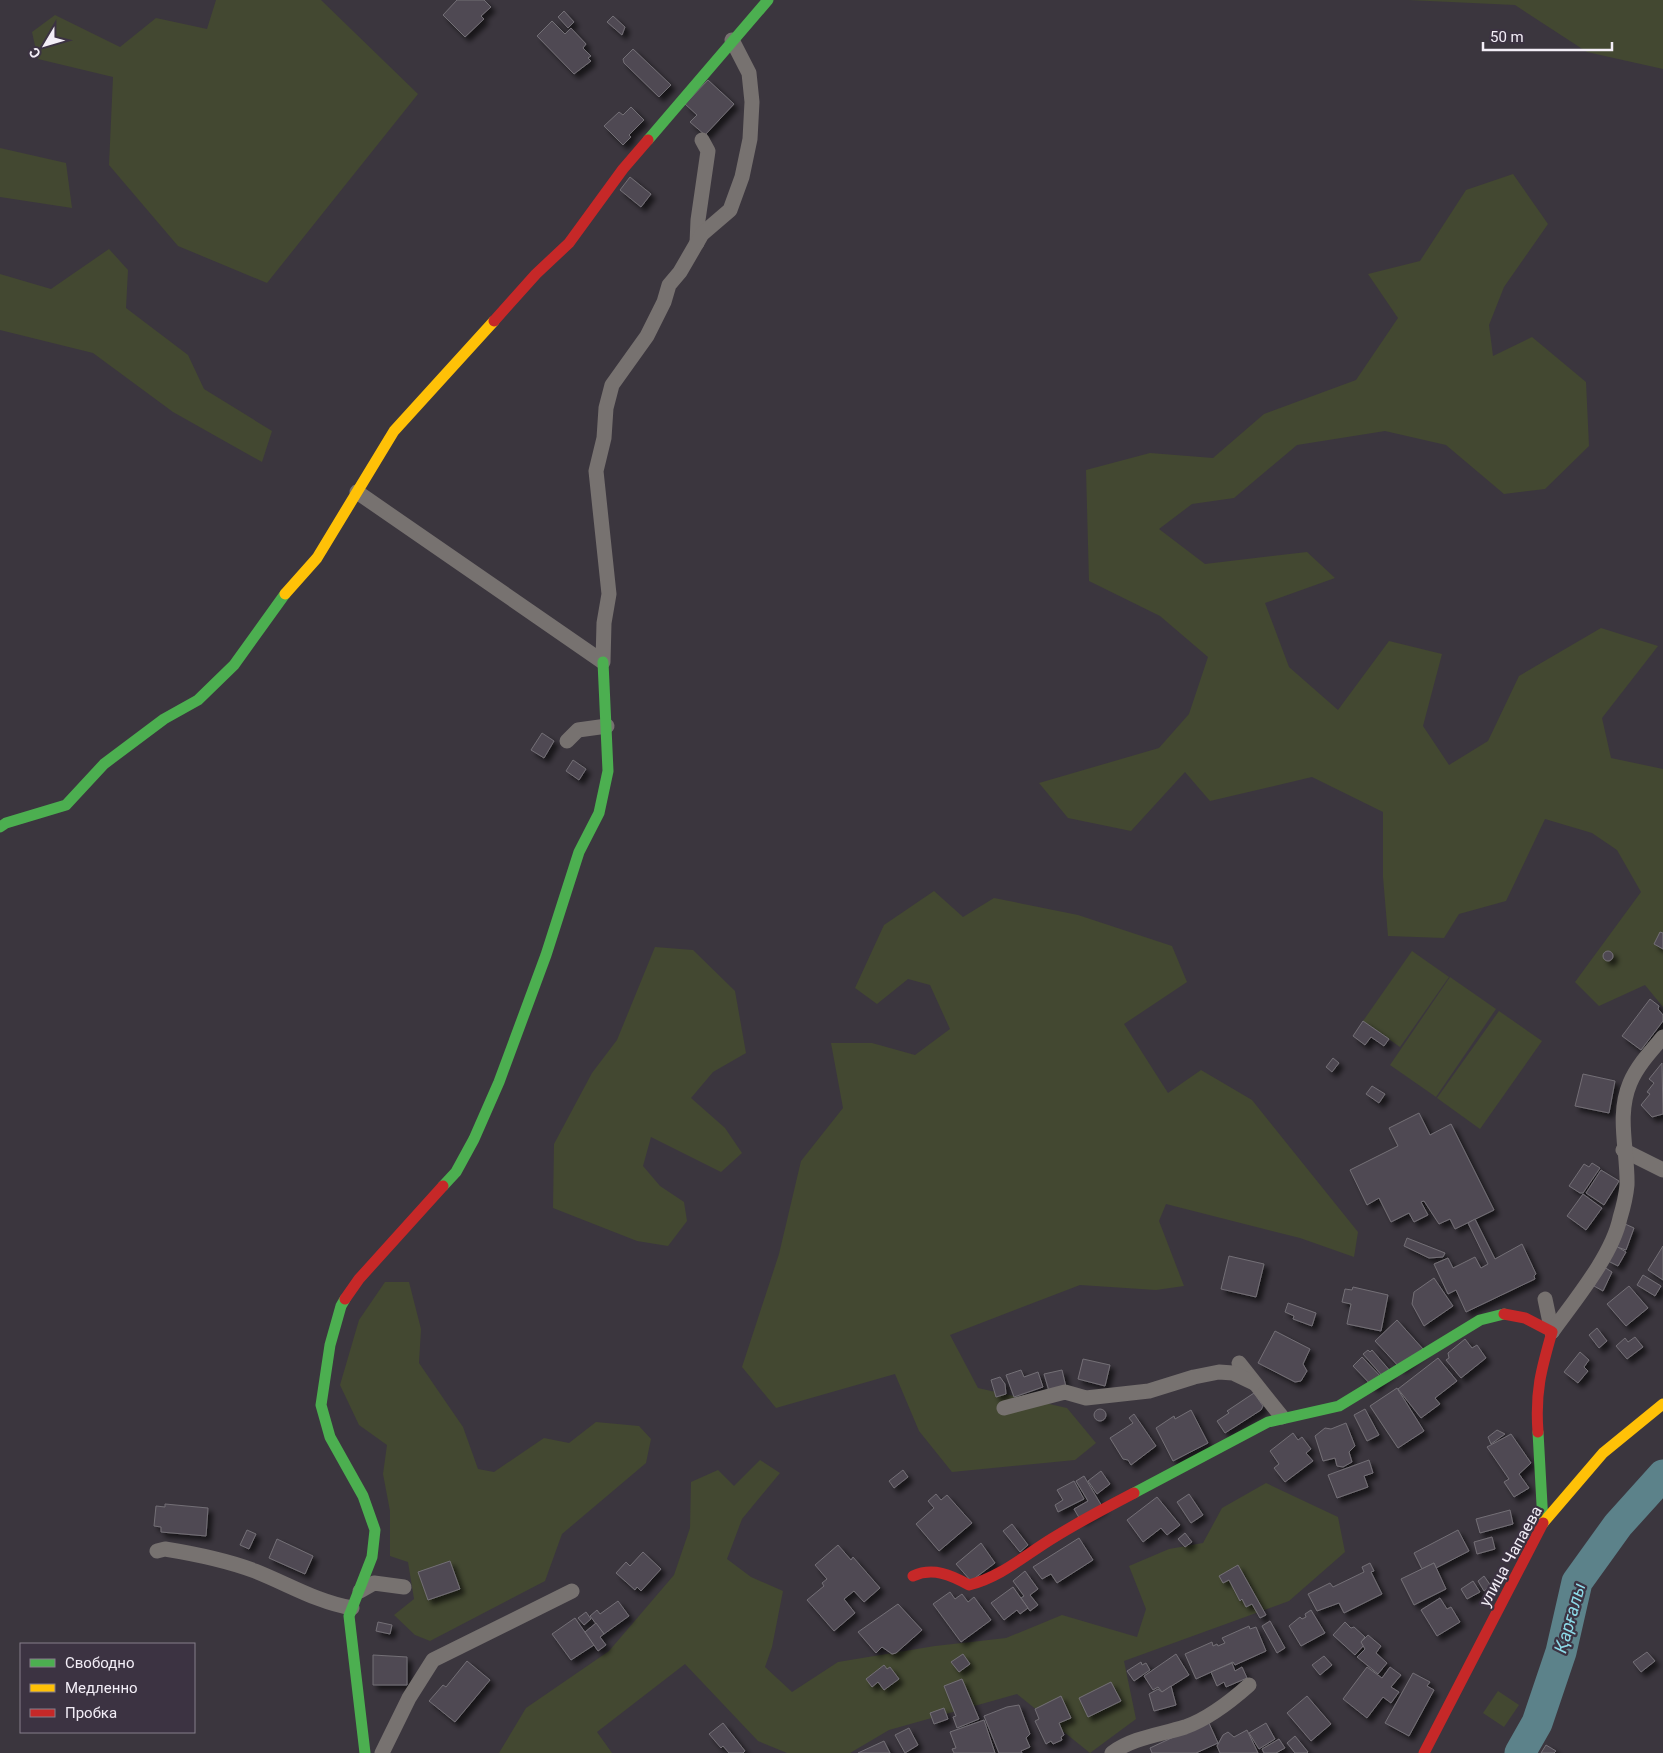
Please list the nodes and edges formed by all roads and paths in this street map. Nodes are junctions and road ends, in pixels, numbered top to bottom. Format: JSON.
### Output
{"nodes":[{"id":1,"x":768,"y":0,"type":"edge"},
{"id":2,"x":732,"y":40,"type":"junction"},
{"id":3,"x":702,"y":140,"type":"dead end"},
{"id":4,"x":698,"y":243,"type":"junction"},
{"id":5,"x":357,"y":492,"type":"junction"},
{"id":6,"x":603,"y":662,"type":"junction"},
{"id":7,"x":607,"y":726,"type":"junction"},
{"id":8,"x":567,"y":741,"type":"dead end"},
{"id":9,"x":0,"y":827,"type":"edge"},
{"id":10,"x":1663,"y":1037,"type":"edge"},
{"id":11,"x":1623,"y":1150,"type":"junction"},
{"id":12,"x":1663,"y":1170,"type":"edge"},
{"id":13,"x":1545,"y":1299,"type":"dead end"},
{"id":14,"x":1552,"y":1332,"type":"junction"},
{"id":15,"x":1239,"y":1363,"type":"dead end"},
{"id":16,"x":1254,"y":1383,"type":"junction"},
{"id":17,"x":1663,"y":1404,"type":"edge"},
{"id":18,"x":1004,"y":1408,"type":"dead end"},
{"id":19,"x":1282,"y":1417,"type":"junction"},
{"id":20,"x":1543,"y":1523,"type":"junction"},
{"id":21,"x":157,"y":1551,"type":"dead end"},
{"id":22,"x":913,"y":1576,"type":"dead end"},
{"id":23,"x":404,"y":1587,"type":"dead end"},
{"id":24,"x":360,"y":1591,"type":"junction"},
{"id":25,"x":572,"y":1592,"type":"dead end"},
{"id":26,"x":352,"y":1608,"type":"junction"},
{"id":27,"x":1250,"y":1685,"type":"dead end"},
{"id":28,"x":365,"y":1753,"type":"edge"},
{"id":29,"x":382,"y":1753,"type":"edge"},
{"id":30,"x":1112,"y":1753,"type":"edge"},
{"id":31,"x":1424,"y":1753,"type":"edge"}],
"edges":[{"from":1,"to":2,"type":"street"},
{"from":2,"to":4,"type":"street"},
{"from":2,"to":5,"type":"street"},
{"from":3,"to":4,"type":"street"},
{"from":4,"to":6,"type":"street"},
{"from":5,"to":6,"type":"street"},
{"from":5,"to":9,"type":"street"},
{"from":6,"to":7,"type":"street"},
{"from":7,"to":8,"type":"street"},
{"from":7,"to":24,"type":"street"},
{"from":10,"to":11,"type":"street"},
{"from":11,"to":12,"type":"street"},
{"from":11,"to":14,"type":"street"},
{"from":13,"to":14,"type":"street"},
{"from":14,"to":19,"type":"street"},
{"from":14,"to":20,"type":"street"},
{"from":15,"to":16,"type":"street"},
{"from":16,"to":18,"type":"street"},
{"from":16,"to":19,"type":"street"},
{"from":17,"to":20,"type":"street","name":"улица Чапаева"},
{"from":19,"to":22,"type":"street"},
{"from":20,"to":31,"type":"street","name":"улица Чапаева"},
{"from":21,"to":26,"type":"street"},
{"from":23,"to":24,"type":"street"},
{"from":24,"to":26,"type":"street"},
{"from":25,"to":29,"type":"street"},
{"from":26,"to":28,"type":"street"},
{"from":27,"to":30,"type":"street"}]}
